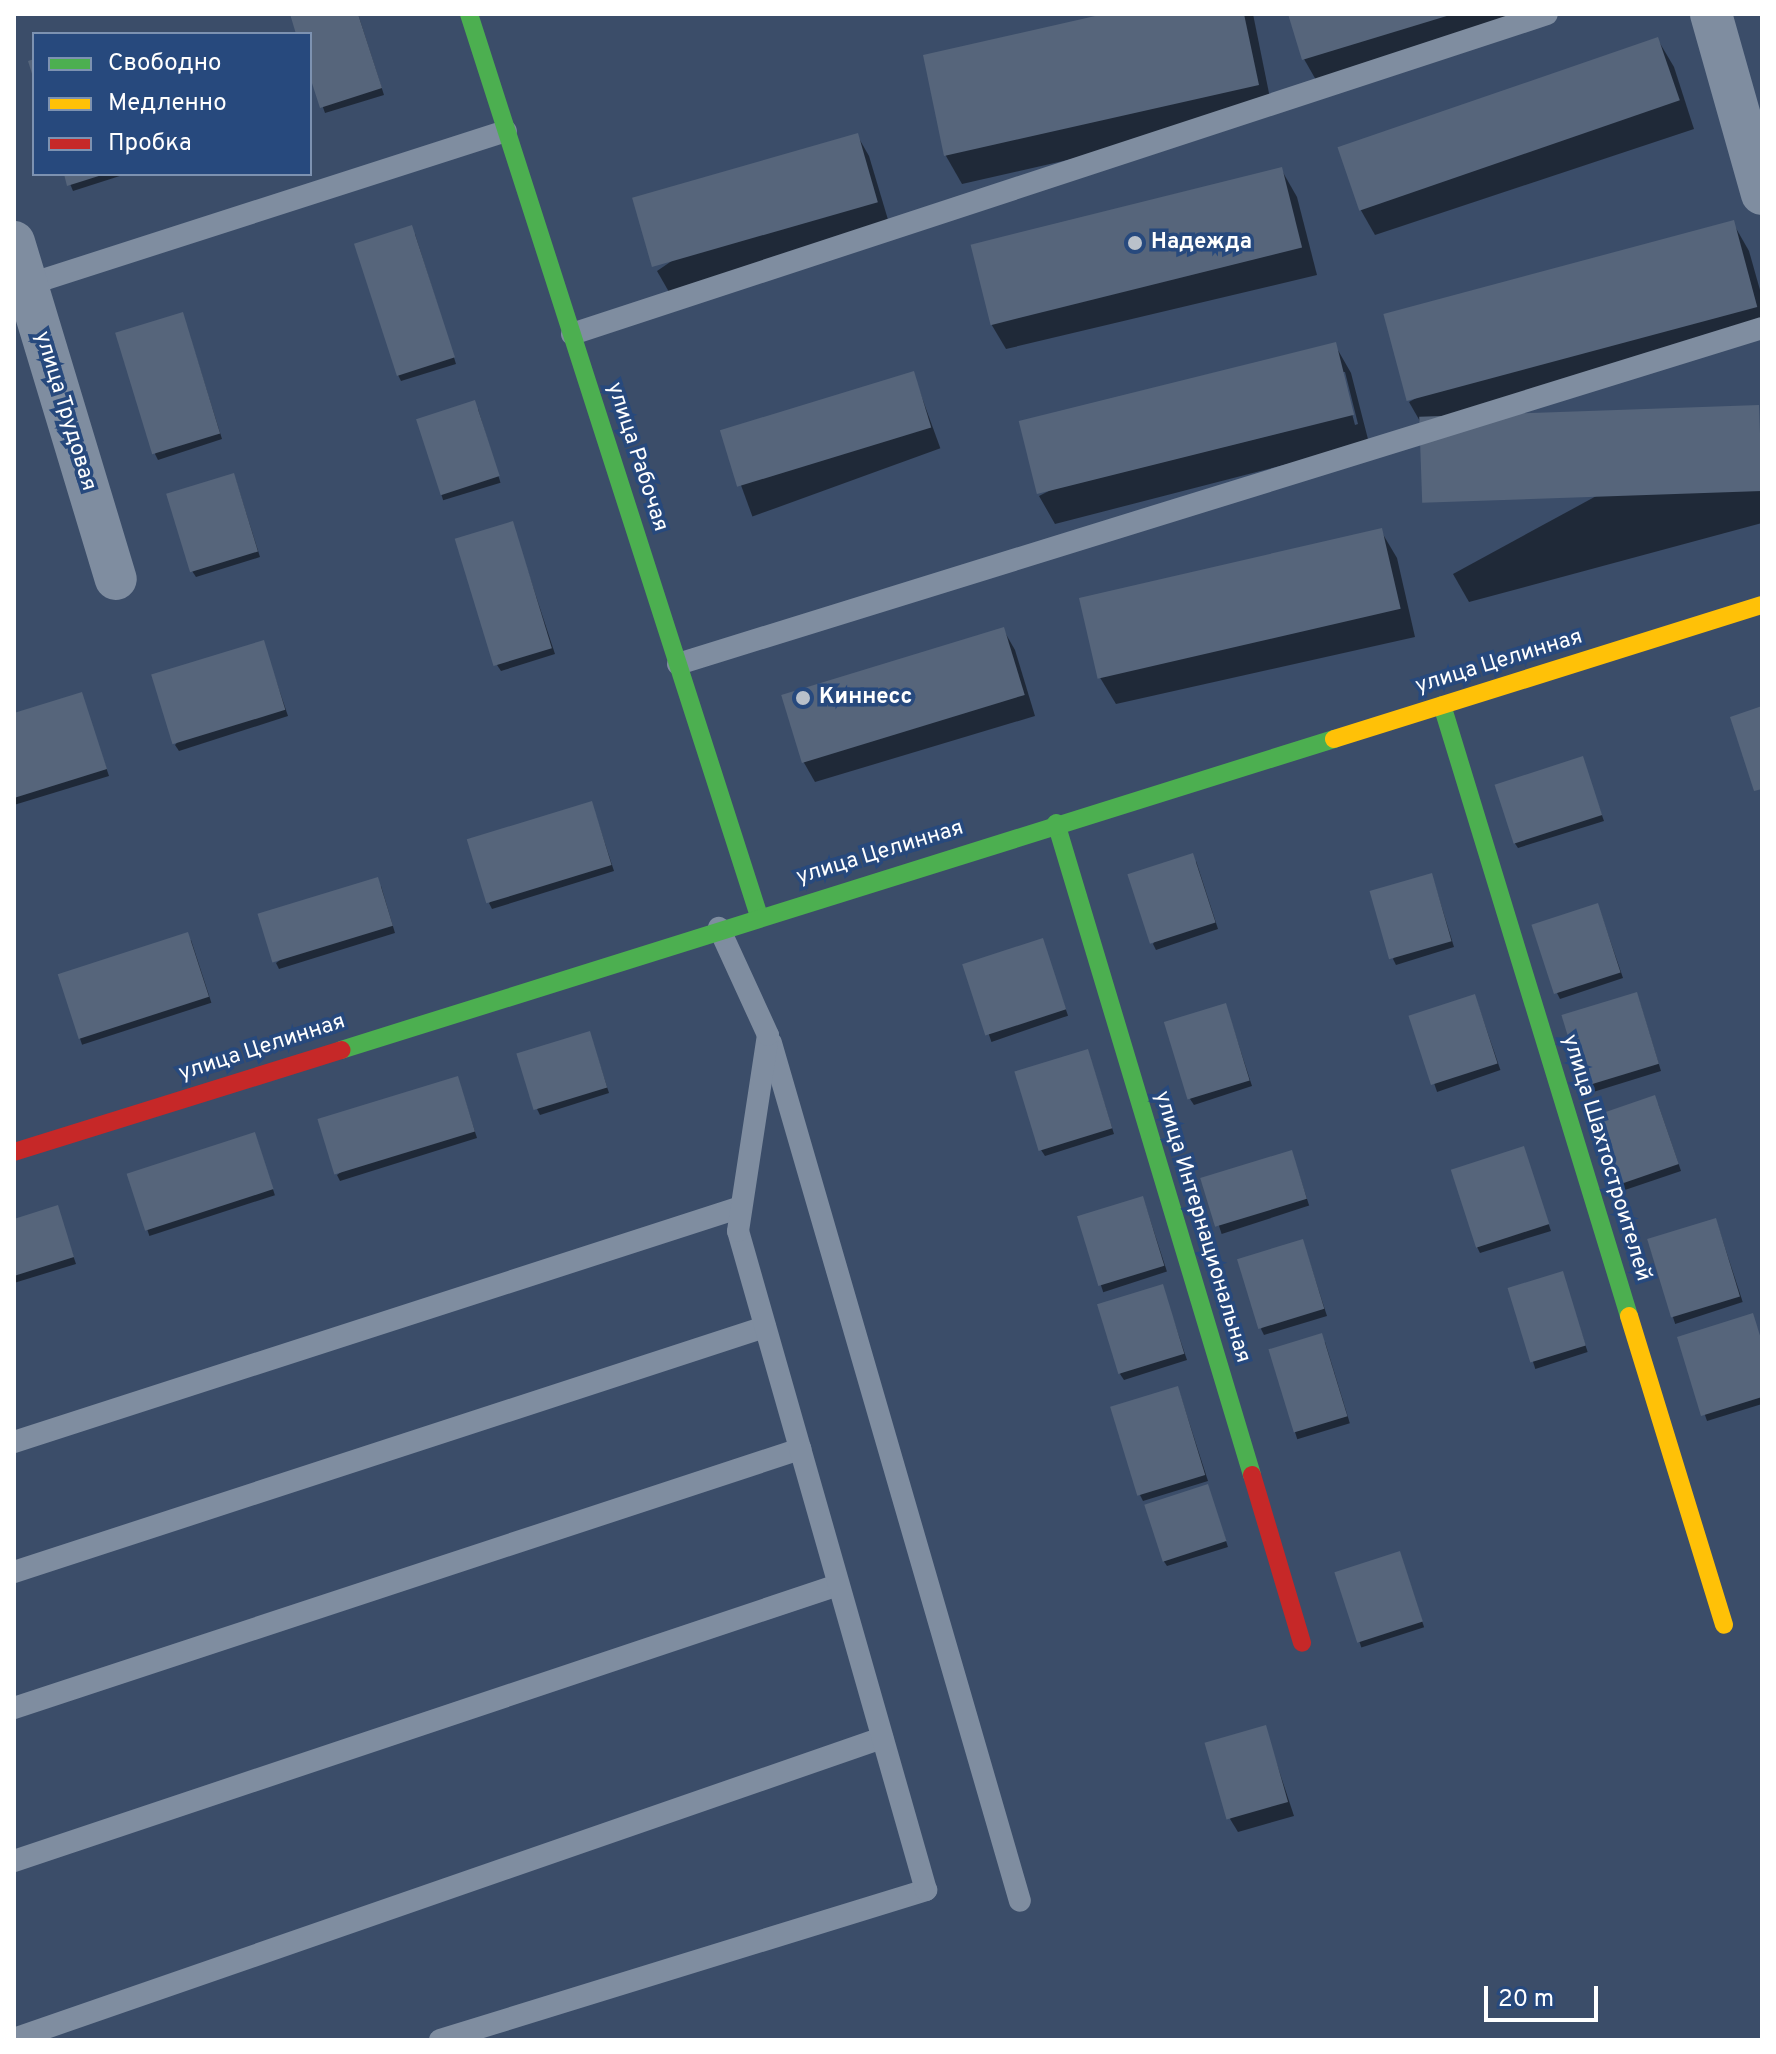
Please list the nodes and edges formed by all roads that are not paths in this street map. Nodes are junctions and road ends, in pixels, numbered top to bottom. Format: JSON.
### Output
{"nodes":[{"id":1,"x":469,"y":14,"type":"edge"},
{"id":2,"x":1547,"y":14,"type":"edge"},
{"id":3,"x":1711,"y":14,"type":"edge"},
{"id":4,"x":506,"y":131,"type":"junction"},
{"id":5,"x":1762,"y":194,"type":"edge"},
{"id":6,"x":14,"y":242,"type":"edge"},
{"id":7,"x":27,"y":285,"type":"junction"},
{"id":8,"x":1762,"y":328,"type":"edge"},
{"id":9,"x":572,"y":334,"type":"junction"},
{"id":10,"x":116,"y":579,"type":"dead end"},
{"id":11,"x":1762,"y":605,"type":"edge"},
{"id":12,"x":678,"y":664,"type":"junction"},
{"id":13,"x":1442,"y":705,"type":"junction"},
{"id":14,"x":1056,"y":823,"type":"junction"},
{"id":15,"x":759,"y":916,"type":"junction"},
{"id":16,"x":719,"y":928,"type":"junction"},
{"id":17,"x":768,"y":1035,"type":"junction"},
{"id":18,"x":14,"y":1152,"type":"edge"},
{"id":19,"x":741,"y":1207,"type":"junction"},
{"id":20,"x":765,"y":1327,"type":"junction"},
{"id":21,"x":14,"y":1442,"type":"edge"},
{"id":22,"x":800,"y":1449,"type":"junction"},
{"id":23,"x":14,"y":1572,"type":"edge"},
{"id":24,"x":838,"y":1585,"type":"junction"},
{"id":25,"x":1724,"y":1625,"type":"dead end"},
{"id":26,"x":1302,"y":1643,"type":"dead end"},
{"id":27,"x":14,"y":1708,"type":"edge"},
{"id":28,"x":882,"y":1738,"type":"junction"},
{"id":29,"x":14,"y":1861,"type":"edge"},
{"id":30,"x":1020,"y":1901,"type":"dead end"},
{"id":31,"x":14,"y":2039,"type":"edge"},
{"id":32,"x":440,"y":2040,"type":"edge"}],
"edges":[{"from":1,"to":4,"type":"street","name":"улица Рабочая"},
{"from":2,"to":9,"type":"lane"},
{"from":3,"to":5,"type":"street"},
{"from":4,"to":7,"type":"lane"},
{"from":4,"to":9,"type":"street","name":"улица Рабочая"},
{"from":6,"to":7,"type":"street","name":"улица Трудовая"},
{"from":7,"to":10,"type":"street","name":"улица Трудовая"},
{"from":8,"to":12,"type":"lane"},
{"from":9,"to":12,"type":"street","name":"улица Рабочая"},
{"from":11,"to":13,"type":"street","name":"улица Целинная"},
{"from":12,"to":15,"type":"street","name":"улица Рабочая"},
{"from":13,"to":14,"type":"street","name":"улица Целинная"},
{"from":13,"to":25,"type":"street","name":"улица Шахтостроителей"},
{"from":14,"to":15,"type":"street","name":"улица Целинная"},
{"from":14,"to":26,"type":"street","name":"улица Интернациональная"},
{"from":15,"to":16,"type":"street","name":"улица Целинная"},
{"from":16,"to":17,"type":"lane"},
{"from":16,"to":18,"type":"street","name":"улица Целинная"},
{"from":17,"to":19,"type":"lane"},
{"from":17,"to":30,"type":"lane"},
{"from":19,"to":20,"type":"lane"},
{"from":19,"to":21,"type":"lane"},
{"from":20,"to":22,"type":"lane"},
{"from":20,"to":23,"type":"lane"},
{"from":22,"to":24,"type":"lane"},
{"from":22,"to":27,"type":"lane"},
{"from":24,"to":28,"type":"lane"},
{"from":24,"to":29,"type":"lane"},
{"from":28,"to":31,"type":"lane"},
{"from":28,"to":32,"type":"lane"}]}
